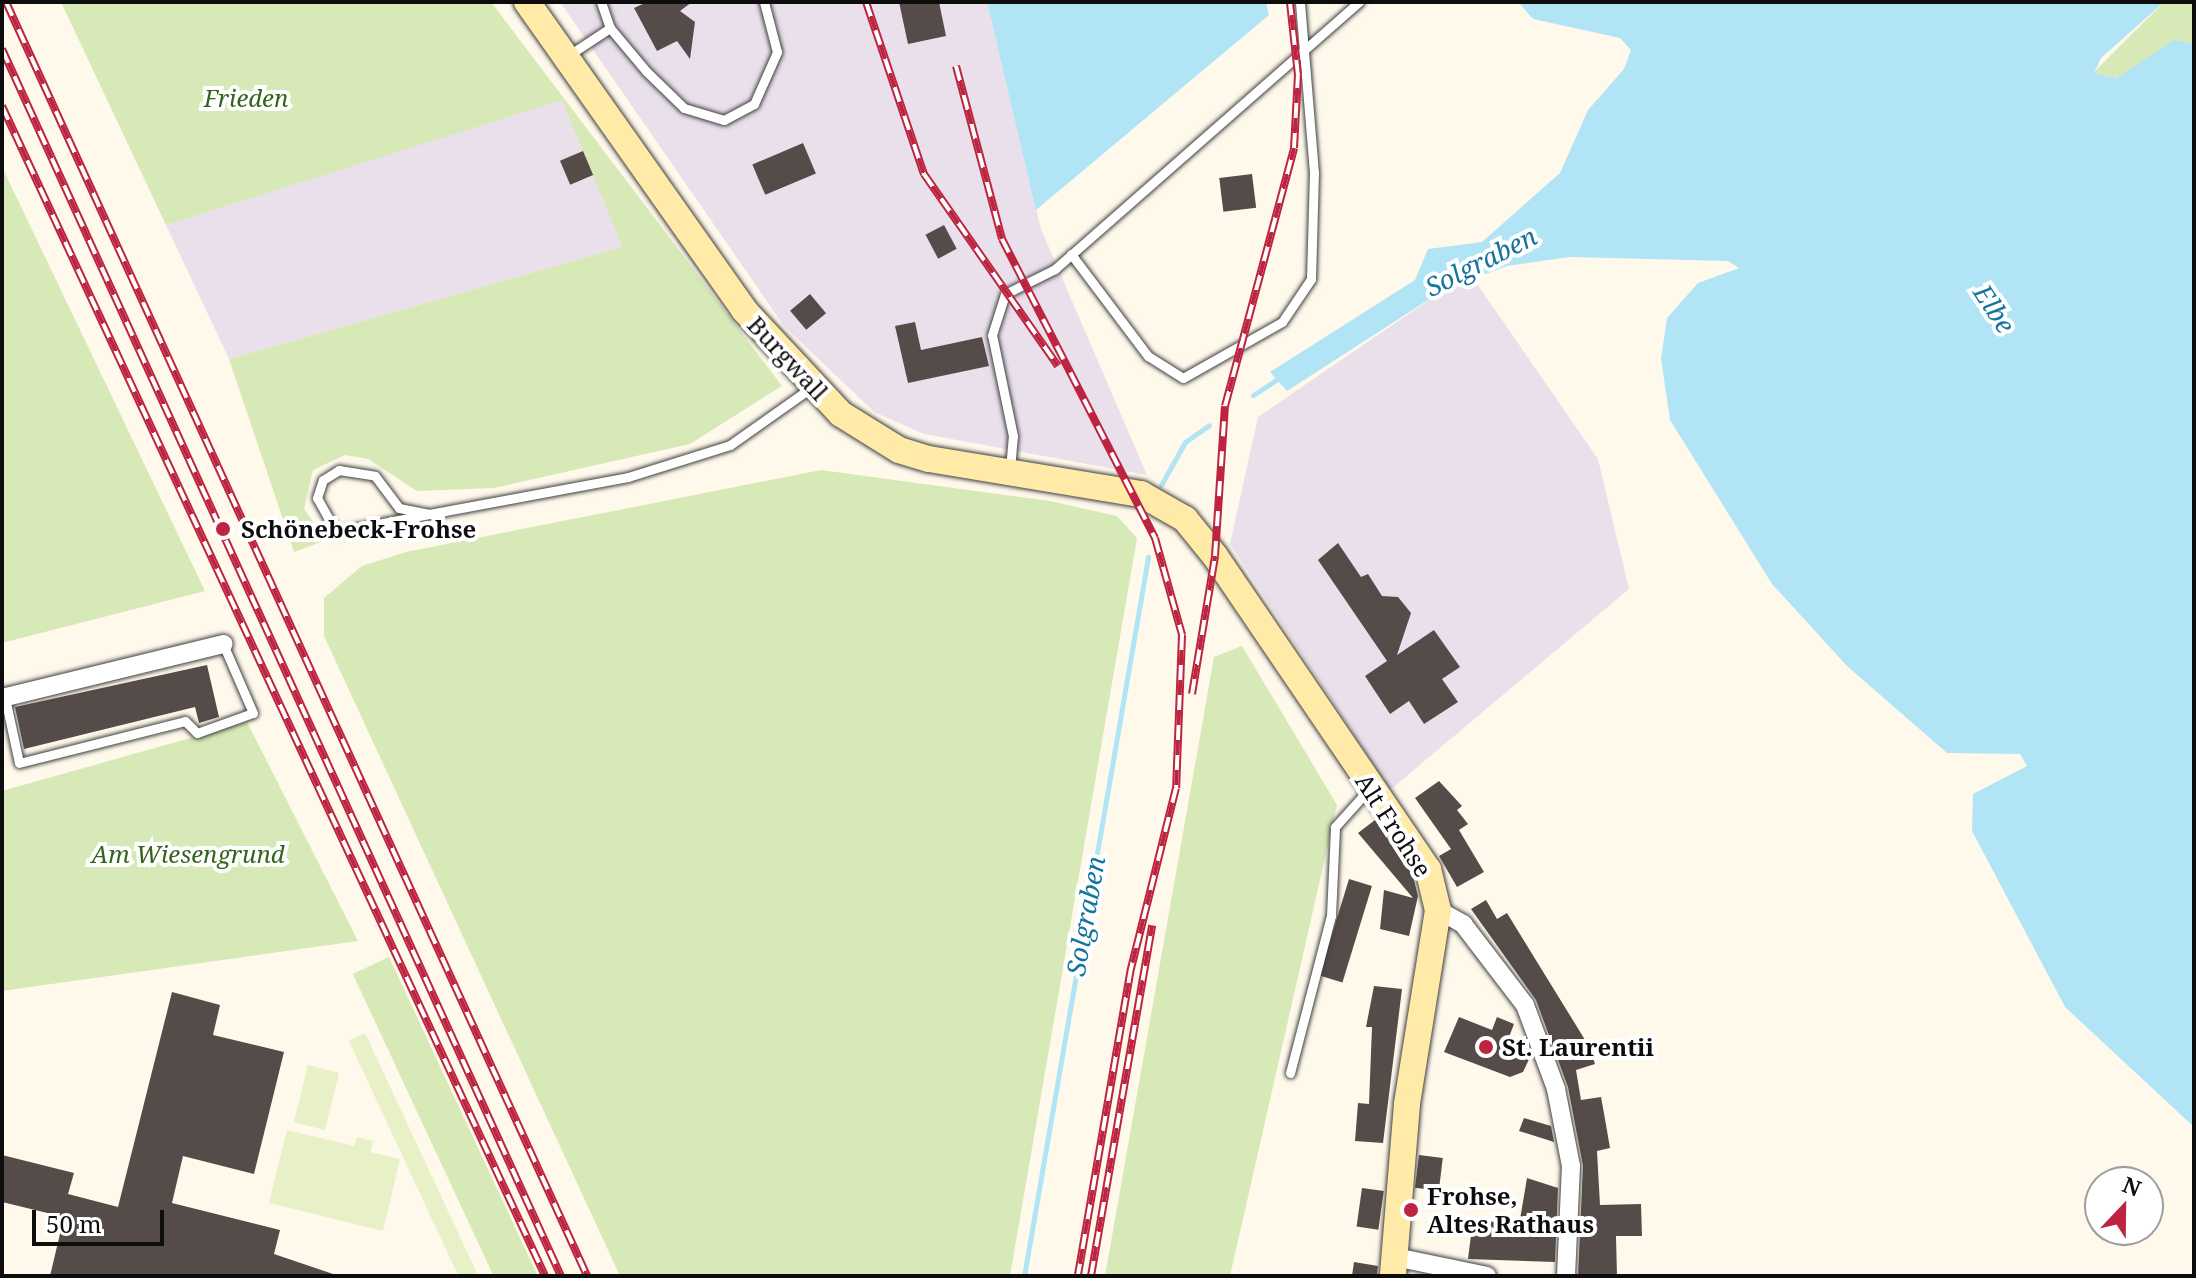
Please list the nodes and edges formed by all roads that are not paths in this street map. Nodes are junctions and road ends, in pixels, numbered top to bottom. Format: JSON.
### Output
{"nodes":[{"id":1,"x":527,"y":2,"type":"edge"},
{"id":2,"x":601,"y":2,"type":"edge"},
{"id":3,"x":764,"y":2,"type":"edge"},
{"id":4,"x":1300,"y":2,"type":"edge"},
{"id":5,"x":1359,"y":2,"type":"edge"},
{"id":6,"x":610,"y":28,"type":"junction"},
{"id":7,"x":1308,"y":43,"type":"junction"},
{"id":8,"x":566,"y":57,"type":"junction"},
{"id":9,"x":1071,"y":254,"type":"junction"},
{"id":10,"x":812,"y":387,"type":"junction"},
{"id":11,"x":1010,"y":473,"type":"junction"},
{"id":12,"x":429,"y":514,"type":"junction"},
{"id":13,"x":1185,"y":519,"type":"joint"},
{"id":14,"x":223,"y":644,"type":"joint"},
{"id":15,"x":4,"y":698,"type":"edge"},
{"id":16,"x":1370,"y":788,"type":"junction"},
{"id":17,"x":1438,"y":910,"type":"junction"},
{"id":18,"x":1290,"y":1073,"type":"dead end"},
{"id":19,"x":1394,"y":1267,"type":"edge"},
{"id":20,"x":1487,"y":1276,"type":"edge"},
{"id":21,"x":1566,"y":1276,"type":"edge"}],
"edges":[{"from":1,"to":8,"type":"street","name":"Burgwall"},
{"from":2,"to":6,"type":"lane"},
{"from":3,"to":6,"type":"lane"},
{"from":4,"to":7,"type":"lane"},
{"from":5,"to":7,"type":"lane"},
{"from":6,"to":8,"type":"lane"},
{"from":7,"to":9,"type":"lane"},
{"from":7,"to":9,"type":"lane"},
{"from":8,"to":10,"type":"street","name":"Burgwall"},
{"from":9,"to":11,"type":"lane"},
{"from":10,"to":11,"type":"street","name":"Burgwall"},
{"from":10,"to":12,"type":"lane"},
{"from":11,"to":13,"type":"street","name":"Burgwall"},
{"from":12,"to":12,"type":"lane"},
{"from":13,"to":16,"type":"street","name":"Alt Frohse"},
{"from":14,"to":15,"type":"street"},
{"from":14,"to":15,"type":"lane"},
{"from":16,"to":17,"type":"street","name":"Alt Frohse"},
{"from":16,"to":18,"type":"lane"},
{"from":17,"to":19,"type":"street","name":"Alt Frohse"},
{"from":17,"to":21,"type":"street"},
{"from":19,"to":20,"type":"street"}]}
